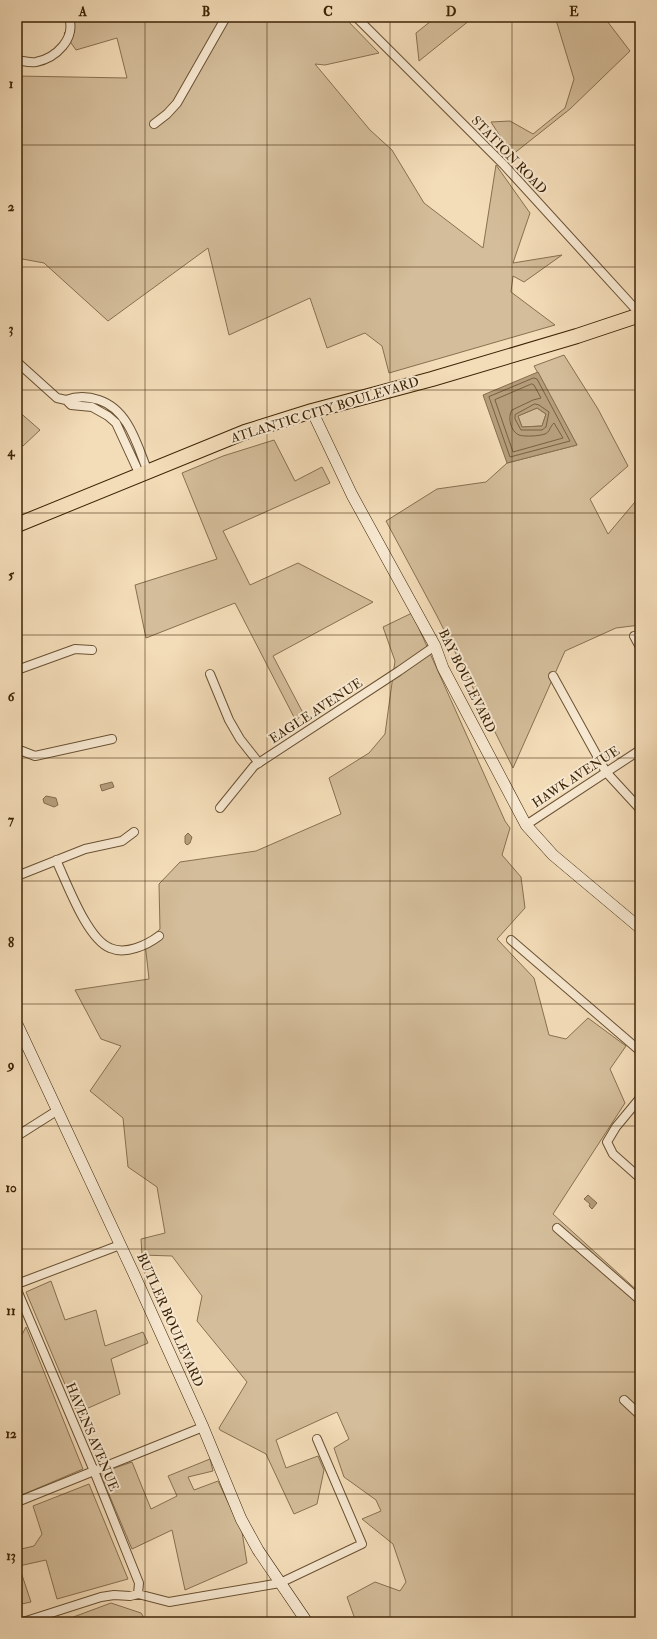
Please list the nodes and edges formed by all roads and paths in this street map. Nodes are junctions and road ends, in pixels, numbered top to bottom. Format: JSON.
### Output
{"nodes":[{"id":1,"x":69,"y":17,"type":"edge"},
{"id":2,"x":226,"y":17,"type":"edge"},
{"id":3,"x":356,"y":17,"type":"edge"},
{"id":4,"x":17,"y":60,"type":"edge"},
{"id":5,"x":154,"y":124,"type":"dead end"},
{"id":6,"x":640,"y":314,"type":"edge"},
{"id":7,"x":17,"y":362,"type":"edge"},
{"id":8,"x":312,"y":411,"type":"junction"},
{"id":9,"x":144,"y":473,"type":"junction"},
{"id":10,"x":17,"y":525,"type":"edge"},
{"id":11,"x":634,"y":636,"type":"dead end"},
{"id":12,"x":435,"y":646,"type":"junction"},
{"id":13,"x":640,"y":647,"type":"edge"},
{"id":14,"x":92,"y":650,"type":"dead end"},
{"id":15,"x":17,"y":670,"type":"edge"},
{"id":16,"x":210,"y":674,"type":"dead end"},
{"id":17,"x":553,"y":676,"type":"dead end"},
{"id":18,"x":112,"y":739,"type":"dead end"},
{"id":19,"x":17,"y":750,"type":"edge"},
{"id":20,"x":640,"y":750,"type":"edge"},
{"id":21,"x":259,"y":763,"type":"junction"},
{"id":22,"x":606,"y":772,"type":"junction"},
{"id":23,"x":220,"y":808,"type":"dead end"},
{"id":24,"x":640,"y":809,"type":"edge"},
{"id":25,"x":526,"y":825,"type":"junction"},
{"id":26,"x":134,"y":832,"type":"dead end"},
{"id":27,"x":56,"y":860,"type":"junction"},
{"id":28,"x":17,"y":876,"type":"edge"},
{"id":29,"x":640,"y":928,"type":"edge"},
{"id":30,"x":159,"y":936,"type":"dead end"},
{"id":31,"x":511,"y":940,"type":"dead end"},
{"id":32,"x":17,"y":1024,"type":"edge"},
{"id":33,"x":640,"y":1051,"type":"edge"},
{"id":34,"x":640,"y":1098,"type":"edge"},
{"id":35,"x":58,"y":1110,"type":"junction"},
{"id":36,"x":17,"y":1136,"type":"edge"},
{"id":37,"x":640,"y":1178,"type":"edge"},
{"id":38,"x":557,"y":1228,"type":"dead end"},
{"id":39,"x":120,"y":1244,"type":"junction"},
{"id":40,"x":17,"y":1284,"type":"edge"},
{"id":41,"x":17,"y":1290,"type":"edge"},
{"id":42,"x":640,"y":1300,"type":"edge"},
{"id":43,"x":624,"y":1400,"type":"dead end"},
{"id":44,"x":638,"y":1410,"type":"edge"},
{"id":45,"x":203,"y":1427,"type":"junction"},
{"id":46,"x":317,"y":1439,"type":"dead end"},
{"id":47,"x":94,"y":1471,"type":"junction"},
{"id":48,"x":17,"y":1502,"type":"edge"},
{"id":49,"x":280,"y":1583,"type":"junction"},
{"id":50,"x":138,"y":1594,"type":"junction"},
{"id":51,"x":23,"y":1622,"type":"edge"},
{"id":52,"x":307,"y":1622,"type":"edge"}],
"edges":[{"from":1,"to":4,"type":"street"},
{"from":2,"to":5,"type":"street"},
{"from":3,"to":6,"type":"street","name":"STATION ROAD"},
{"from":6,"to":8,"type":"highway","name":"ATLANTIC CITY BOULEVARD"},
{"from":7,"to":9,"type":"street"},
{"from":8,"to":9,"type":"highway","name":"ATLANTIC CITY BOULEVARD"},
{"from":8,"to":12,"type":"street","name":"BAY BOULEVARD"},
{"from":9,"to":10,"type":"highway","name":"ATLANTIC CITY BOULEVARD"},
{"from":11,"to":13,"type":"street"},
{"from":12,"to":21,"type":"street","name":"EAGLE AVENUE"},
{"from":12,"to":25,"type":"street","name":"BAY BOULEVARD"},
{"from":14,"to":15,"type":"street"},
{"from":16,"to":21,"type":"street"},
{"from":17,"to":22,"type":"street"},
{"from":18,"to":19,"type":"street"},
{"from":20,"to":22,"type":"street","name":"HAWK AVENUE"},
{"from":21,"to":23,"type":"street","name":"EAGLE AVENUE"},
{"from":22,"to":24,"type":"street"},
{"from":22,"to":25,"type":"street","name":"HAWK AVENUE"},
{"from":25,"to":29,"type":"street","name":"BAY BOULEVARD"},
{"from":26,"to":27,"type":"street"},
{"from":27,"to":28,"type":"street"},
{"from":27,"to":30,"type":"street"},
{"from":31,"to":33,"type":"street"},
{"from":32,"to":35,"type":"street","name":"BUTLER BOULEVARD"},
{"from":34,"to":37,"type":"street"},
{"from":35,"to":36,"type":"street"},
{"from":35,"to":39,"type":"street","name":"BUTLER BOULEVARD"},
{"from":38,"to":42,"type":"street"},
{"from":39,"to":40,"type":"street"},
{"from":39,"to":45,"type":"street","name":"BUTLER BOULEVARD"},
{"from":41,"to":47,"type":"street","name":"HAVENS AVENUE"},
{"from":43,"to":44,"type":"street"},
{"from":45,"to":47,"type":"street"},
{"from":45,"to":49,"type":"street","name":"BUTLER BOULEVARD"},
{"from":46,"to":49,"type":"street"},
{"from":47,"to":48,"type":"street"},
{"from":47,"to":50,"type":"street","name":"HAVENS AVENUE"},
{"from":49,"to":50,"type":"street"},
{"from":49,"to":52,"type":"street","name":"BUTLER BOULEVARD"},
{"from":50,"to":51,"type":"street"}]}
